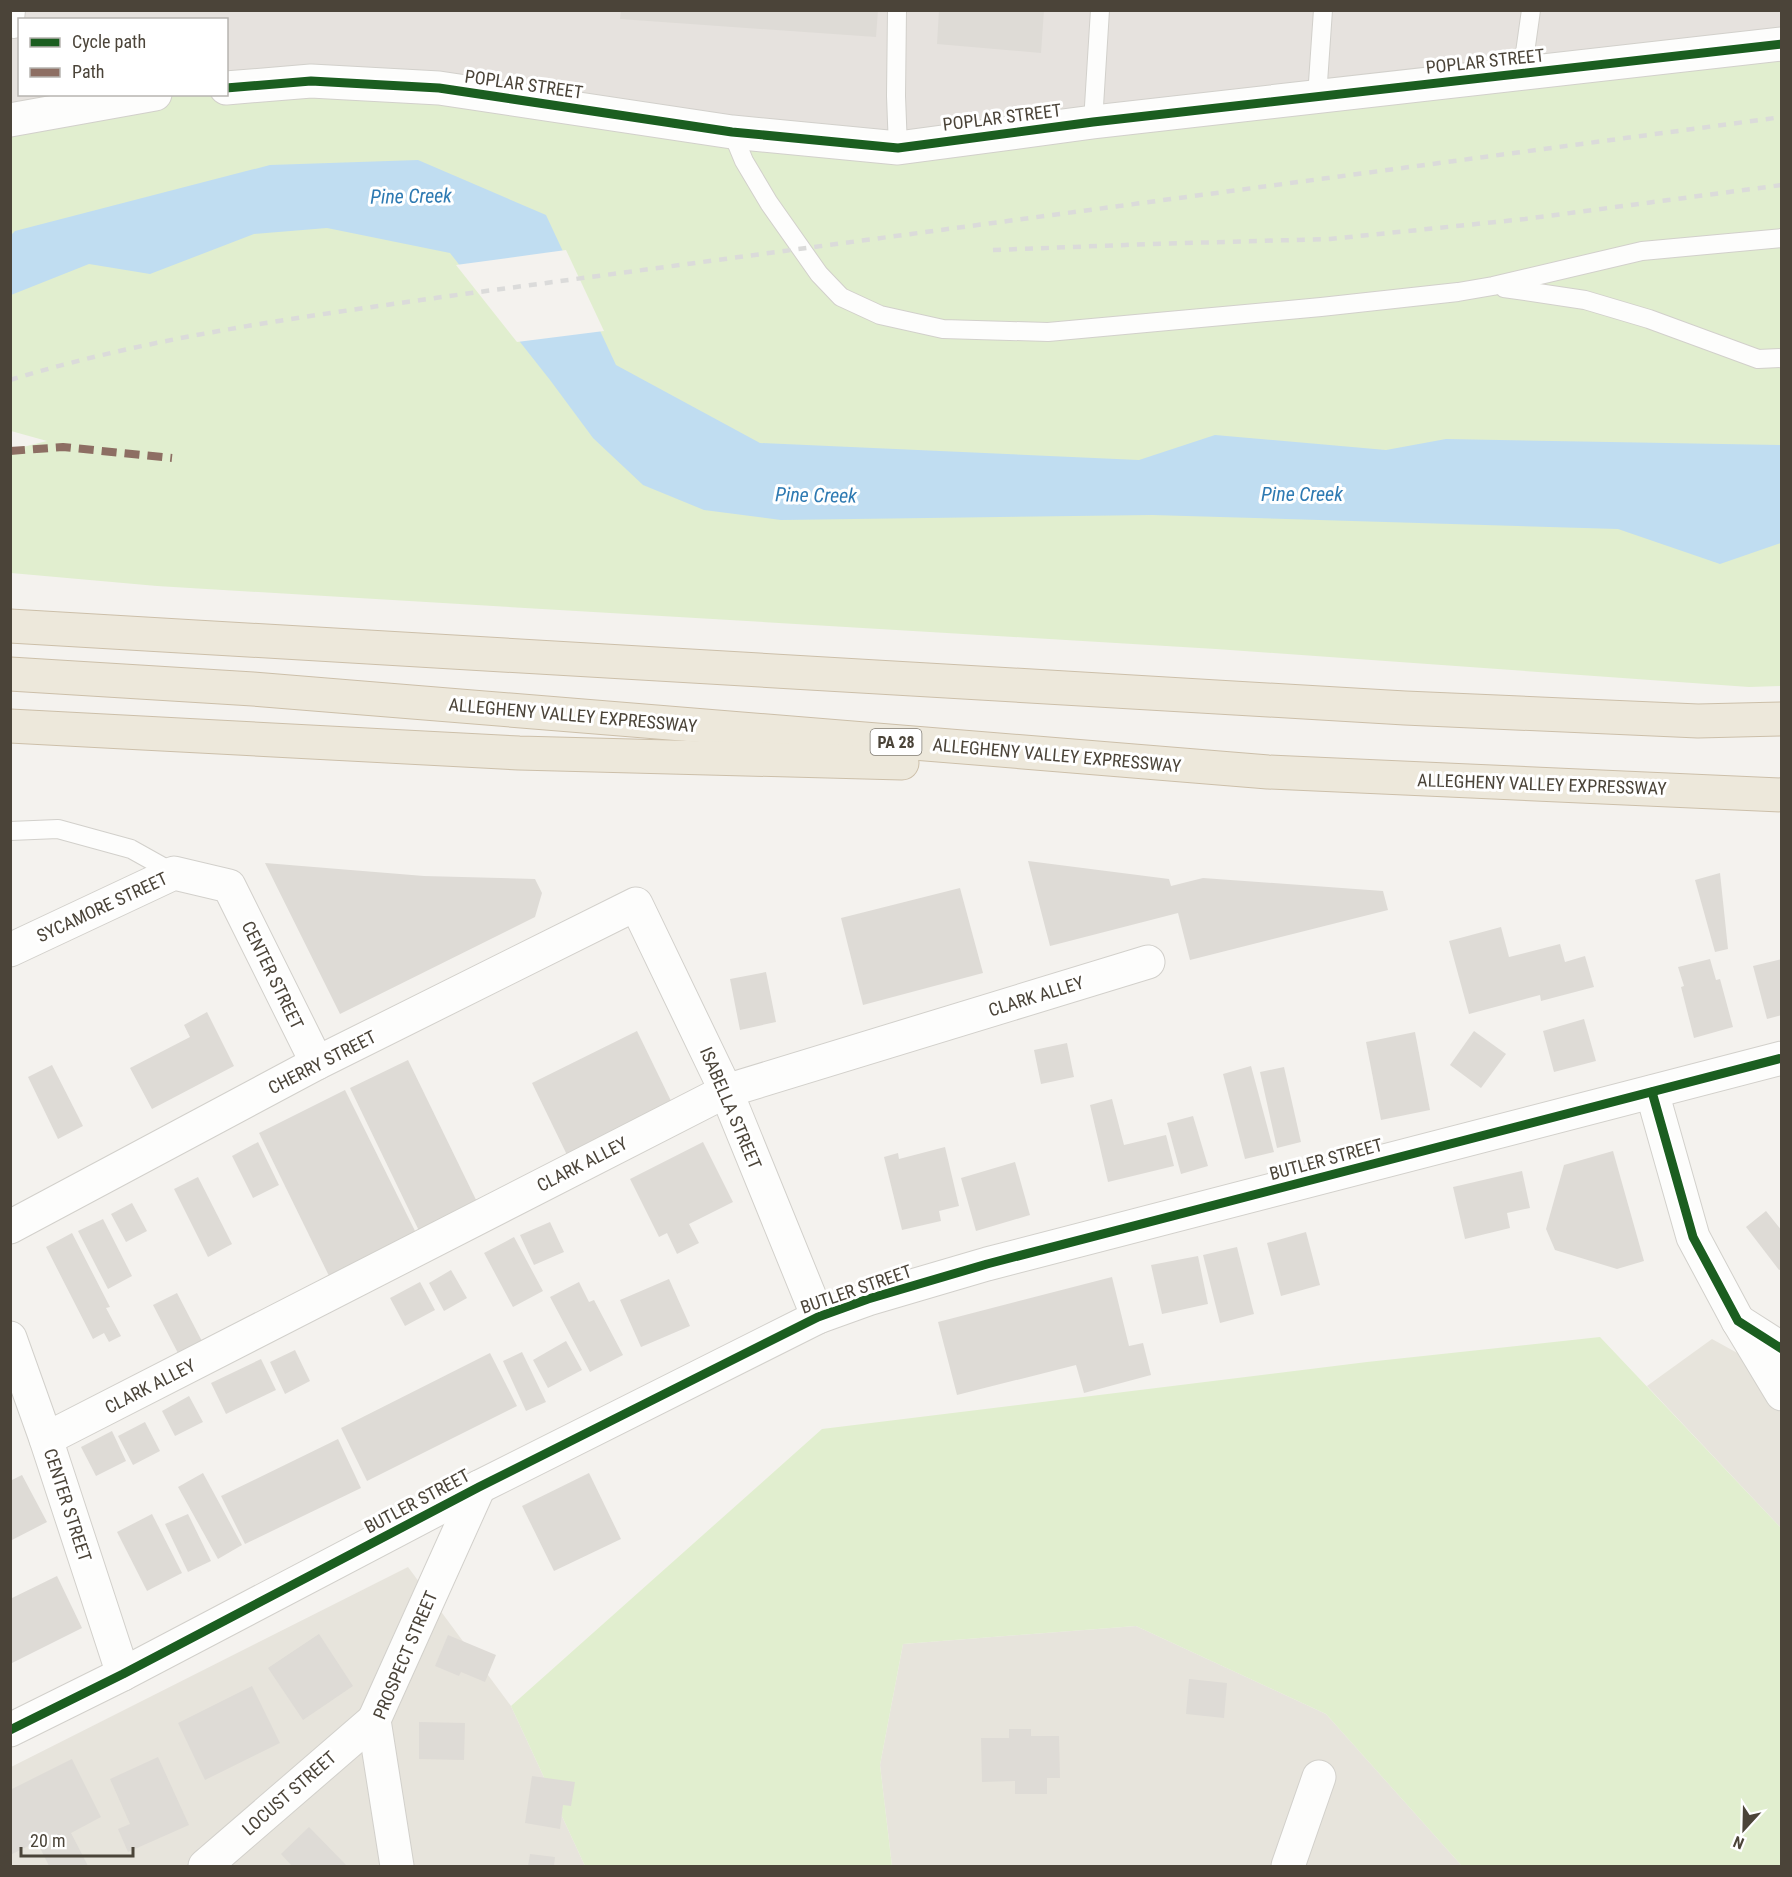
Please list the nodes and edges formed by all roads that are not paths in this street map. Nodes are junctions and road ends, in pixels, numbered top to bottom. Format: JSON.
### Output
{"nodes":[{"id":1,"x":16,"y":10,"type":"edge"},
{"id":2,"x":897,"y":10,"type":"edge"},
{"id":3,"x":1100,"y":10,"type":"edge"},
{"id":4,"x":1323,"y":10,"type":"edge"},
{"id":5,"x":1531,"y":10,"type":"edge"},
{"id":6,"x":14,"y":29,"type":"dead end"},
{"id":7,"x":1782,"y":44,"type":"edge"},
{"id":8,"x":1522,"y":74,"type":"junction"},
{"id":9,"x":228,"y":87,"type":"edge"},
{"id":10,"x":144,"y":96,"type":"edge"},
{"id":11,"x":1317,"y":97,"type":"junction"},
{"id":12,"x":10,"y":120,"type":"edge"},
{"id":13,"x":1093,"y":122,"type":"junction"},
{"id":14,"x":732,"y":132,"type":"junction"},
{"id":15,"x":898,"y":148,"type":"junction"},
{"id":16,"x":1782,"y":238,"type":"edge"},
{"id":17,"x":1493,"y":286,"type":"junction"},
{"id":18,"x":1782,"y":358,"type":"edge"},
{"id":19,"x":10,"y":626,"type":"edge"},
{"id":20,"x":10,"y":674,"type":"edge"},
{"id":21,"x":1782,"y":719,"type":"edge"},
{"id":22,"x":10,"y":726,"type":"edge"},
{"id":23,"x":1268,"y":772,"type":"junction"},
{"id":24,"x":1782,"y":795,"type":"edge"},
{"id":25,"x":10,"y":831,"type":"edge"},
{"id":26,"x":174,"y":873,"type":"junction"},
{"id":27,"x":230,"y":886,"type":"joint"},
{"id":28,"x":636,"y":904,"type":"joint"},
{"id":29,"x":10,"y":950,"type":"edge"},
{"id":30,"x":1148,"y":962,"type":"dead end"},
{"id":31,"x":1782,"y":1058,"type":"edge"},
{"id":32,"x":317,"y":1063,"type":"junction"},
{"id":33,"x":726,"y":1091,"type":"junction"},
{"id":34,"x":1652,"y":1092,"type":"junction"},
{"id":35,"x":10,"y":1227,"type":"edge"},
{"id":36,"x":818,"y":1317,"type":"junction"},
{"id":37,"x":1738,"y":1321,"type":"junction"},
{"id":38,"x":10,"y":1338,"type":"edge"},
{"id":39,"x":1782,"y":1349,"type":"edge"},
{"id":40,"x":1782,"y":1394,"type":"edge"},
{"id":41,"x":46,"y":1439,"type":"junction"},
{"id":42,"x":480,"y":1487,"type":"junction"},
{"id":43,"x":123,"y":1674,"type":"junction"},
{"id":44,"x":374,"y":1720,"type":"junction"},
{"id":45,"x":10,"y":1730,"type":"edge"},
{"id":46,"x":1319,"y":1777,"type":"dead end"},
{"id":47,"x":205,"y":1866,"type":"edge"},
{"id":48,"x":397,"y":1866,"type":"edge"},
{"id":49,"x":1288,"y":1866,"type":"edge"}],
"edges":[{"from":1,"to":6,"type":"lane"},
{"from":2,"to":15,"type":"lane"},
{"from":3,"to":13,"type":"lane"},
{"from":4,"to":11,"type":"lane"},
{"from":5,"to":8,"type":"lane"},
{"from":7,"to":8,"type":"street","name":"POPLAR STREET"},
{"from":8,"to":11,"type":"street","name":"POPLAR STREET"},
{"from":9,"to":14,"type":"street","name":"POPLAR STREET"},
{"from":10,"to":12,"type":"street"},
{"from":11,"to":13,"type":"street","name":"POPLAR STREET"},
{"from":13,"to":15,"type":"street","name":"POPLAR STREET"},
{"from":14,"to":15,"type":"street","name":"POPLAR STREET"},
{"from":14,"to":17,"type":"lane"},
{"from":16,"to":17,"type":"lane"},
{"from":17,"to":18,"type":"lane"},
{"from":19,"to":21,"type":"highway"},
{"from":20,"to":23,"type":"highway","name":"ALLEGHENY VALLEY EXPRESSWAY","number":"PA 28"},
{"from":22,"to":23,"type":"highway"},
{"from":23,"to":24,"type":"highway","name":"ALLEGHENY VALLEY EXPRESSWAY","number":"PA 28"},
{"from":25,"to":26,"type":"lane"},
{"from":26,"to":27,"type":"street","name":"SYCAMORE STREET"},
{"from":26,"to":29,"type":"street","name":"SYCAMORE STREET"},
{"from":27,"to":32,"type":"street","name":"CENTER STREET"},
{"from":28,"to":32,"type":"street","name":"CHERRY STREET"},
{"from":28,"to":33,"type":"street","name":"ISABELLA STREET"},
{"from":30,"to":33,"type":"street","name":"CLARK ALLEY"},
{"from":31,"to":34,"type":"street","name":"BUTLER STREET"},
{"from":32,"to":35,"type":"street","name":"CHERRY STREET"},
{"from":33,"to":36,"type":"street","name":"ISABELLA STREET"},
{"from":33,"to":41,"type":"street","name":"CLARK ALLEY"},
{"from":34,"to":36,"type":"street","name":"BUTLER STREET"},
{"from":34,"to":37,"type":"street"},
{"from":36,"to":42,"type":"street","name":"BUTLER STREET"},
{"from":37,"to":39,"type":"street"},
{"from":37,"to":40,"type":"street"},
{"from":38,"to":41,"type":"street","name":"CENTER STREET"},
{"from":41,"to":43,"type":"street","name":"CENTER STREET"},
{"from":42,"to":43,"type":"street","name":"BUTLER STREET"},
{"from":42,"to":44,"type":"street","name":"PROSPECT STREET"},
{"from":43,"to":45,"type":"street","name":"BUTLER STREET"},
{"from":44,"to":47,"type":"street","name":"LOCUST STREET"},
{"from":44,"to":48,"type":"street","name":"PROSPECT STREET"},
{"from":46,"to":49,"type":"street"}]}
